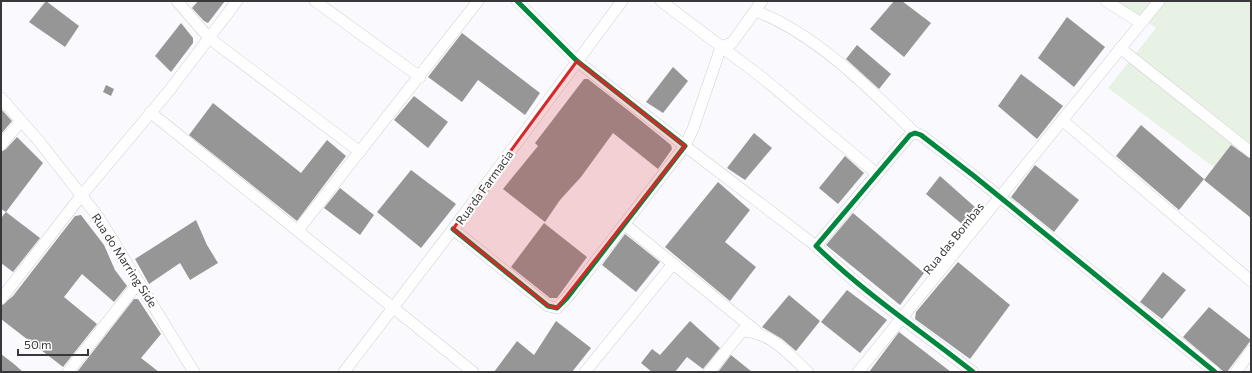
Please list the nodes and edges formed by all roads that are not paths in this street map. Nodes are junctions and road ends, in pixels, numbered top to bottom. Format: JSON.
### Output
{"nodes":[{"id":1,"x":177,"y":1,"type":"edge"},
{"id":2,"x":237,"y":1,"type":"edge"},
{"id":3,"x":315,"y":1,"type":"edge"},
{"id":4,"x":478,"y":1,"type":"edge"},
{"id":5,"x":517,"y":1,"type":"edge"},
{"id":6,"x":622,"y":1,"type":"edge"},
{"id":7,"x":661,"y":1,"type":"edge"},
{"id":8,"x":762,"y":1,"type":"edge"},
{"id":9,"x":1106,"y":1,"type":"edge"},
{"id":10,"x":1159,"y":1,"type":"edge"},
{"id":11,"x":755,"y":10,"type":"junction"},
{"id":12,"x":1141,"y":23,"type":"junction"},
{"id":13,"x":209,"y":38,"type":"junction"},
{"id":14,"x":721,"y":47,"type":"junction"},
{"id":15,"x":1120,"y":48,"type":"junction"},
{"id":16,"x":577,"y":61,"type":"junction"},
{"id":17,"x":420,"y":77,"type":"junction"},
{"id":18,"x":1,"y":98,"type":"edge"},
{"id":19,"x":150,"y":112,"type":"junction"},
{"id":20,"x":1062,"y":120,"type":"junction"},
{"id":21,"x":21,"y":121,"type":"junction"},
{"id":22,"x":915,"y":133,"type":"junction"},
{"id":23,"x":1,"y":145,"type":"edge"},
{"id":24,"x":684,"y":146,"type":"junction"},
{"id":25,"x":360,"y":152,"type":"junction"},
{"id":26,"x":1251,"y":152,"type":"edge"},
{"id":27,"x":877,"y":174,"type":"junction"},
{"id":28,"x":81,"y":196,"type":"junction"},
{"id":29,"x":1000,"y":197,"type":"junction"},
{"id":30,"x":624,"y":224,"type":"junction"},
{"id":31,"x":453,"y":229,"type":"junction"},
{"id":32,"x":298,"y":230,"type":"junction"},
{"id":33,"x":816,"y":246,"type":"junction"},
{"id":34,"x":673,"y":264,"type":"junction"},
{"id":35,"x":1251,"y":281,"type":"edge"},
{"id":36,"x":139,"y":282,"type":"junction"},
{"id":37,"x":1,"y":299,"type":"edge"},
{"id":38,"x":393,"y":306,"type":"junction"},
{"id":39,"x":901,"y":317,"type":"junction"},
{"id":40,"x":756,"y":332,"type":"junction"},
{"id":41,"x":1251,"y":351,"type":"edge"},
{"id":42,"x":467,"y":370,"type":"edge"},
{"id":43,"x":68,"y":372,"type":"edge"},
{"id":44,"x":194,"y":372,"type":"edge"},
{"id":45,"x":344,"y":372,"type":"edge"},
{"id":46,"x":585,"y":372,"type":"edge"},
{"id":47,"x":709,"y":372,"type":"edge"},
{"id":48,"x":808,"y":372,"type":"edge"},
{"id":49,"x":858,"y":372,"type":"edge"},
{"id":50,"x":973,"y":372,"type":"edge"},
{"id":51,"x":1215,"y":372,"type":"edge"},
{"id":52,"x":1236,"y":372,"type":"edge"}],
"edges":[{"from":1,"to":13,"type":"street"},
{"from":2,"to":13,"type":"street"},
{"from":3,"to":17,"type":"street"},
{"from":4,"to":17,"type":"street"},
{"from":5,"to":16,"type":"street"},
{"from":6,"to":16,"type":"street","name":"Rua da Farmacia"},
{"from":7,"to":14,"type":"street"},
{"from":8,"to":11,"type":"street"},
{"from":9,"to":12,"type":"street"},
{"from":10,"to":12,"type":"street","name":"Rua das Bombas"},
{"from":11,"to":14,"type":"street"},
{"from":11,"to":22,"type":"street"},
{"from":12,"to":15,"type":"street","name":"Rua das Bombas"},
{"from":13,"to":19,"type":"street"},
{"from":13,"to":25,"type":"street"},
{"from":14,"to":24,"type":"street"},
{"from":14,"to":27,"type":"street"},
{"from":15,"to":20,"type":"street","name":"Rua das Bombas"},
{"from":15,"to":26,"type":"street"},
{"from":16,"to":24,"type":"street"},
{"from":16,"to":31,"type":"street","name":"Rua da Farmacia"},
{"from":17,"to":25,"type":"street"},
{"from":18,"to":21,"type":"street","name":"Rua do Marring Side"},
{"from":19,"to":28,"type":"street"},
{"from":19,"to":32,"type":"street"},
{"from":20,"to":29,"type":"street","name":"Rua das Bombas"},
{"from":20,"to":35,"type":"street"},
{"from":21,"to":23,"type":"street"},
{"from":21,"to":28,"type":"street","name":"Rua do Marring Side"},
{"from":22,"to":27,"type":"street"},
{"from":22,"to":29,"type":"street"},
{"from":24,"to":30,"type":"street"},
{"from":24,"to":33,"type":"street"},
{"from":25,"to":32,"type":"street"},
{"from":27,"to":33,"type":"street"},
{"from":28,"to":36,"type":"street","name":"Rua do Marring Side"},
{"from":28,"to":37,"type":"street"},
{"from":29,"to":39,"type":"street","name":"Rua das Bombas"},
{"from":29,"to":51,"type":"street"},
{"from":30,"to":31,"type":"street"},
{"from":30,"to":34,"type":"street"},
{"from":31,"to":38,"type":"street","name":"Rua da Farmacia"},
{"from":32,"to":38,"type":"street"},
{"from":33,"to":39,"type":"street"},
{"from":34,"to":40,"type":"street"},
{"from":34,"to":46,"type":"street"},
{"from":36,"to":43,"type":"street"},
{"from":36,"to":44,"type":"street","name":"Rua do Marring Side"},
{"from":38,"to":42,"type":"street"},
{"from":38,"to":45,"type":"street","name":"Rua da Farmacia"},
{"from":39,"to":49,"type":"street","name":"Rua das Bombas"},
{"from":39,"to":50,"type":"street"},
{"from":40,"to":47,"type":"street"},
{"from":40,"to":48,"type":"street"},
{"from":41,"to":52,"type":"street"}]}
